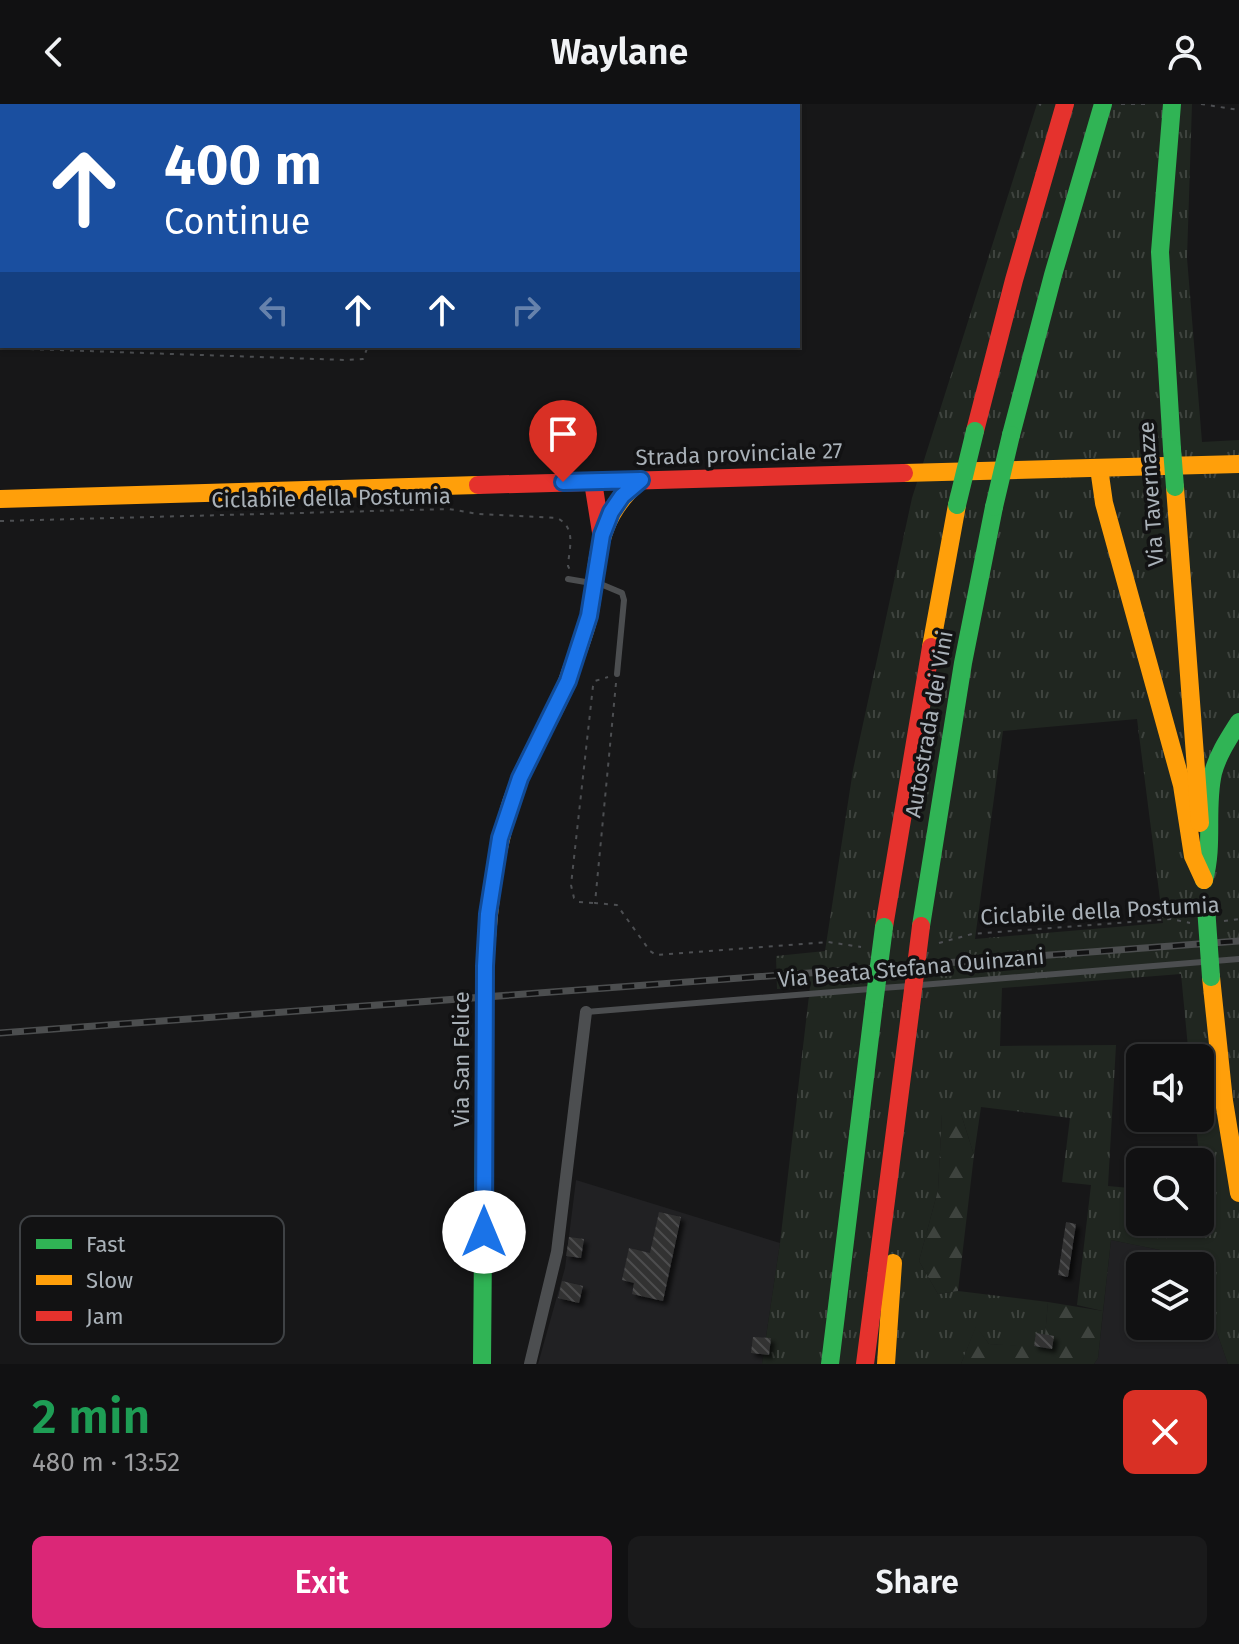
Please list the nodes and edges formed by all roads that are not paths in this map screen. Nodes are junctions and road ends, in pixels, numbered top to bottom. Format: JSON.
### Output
{"nodes":[{"id":1,"x":1065,"y":104,"type":"edge"},
{"id":2,"x":1103,"y":104,"type":"edge"},
{"id":3,"x":1172,"y":104,"type":"edge"},
{"id":4,"x":1239,"y":464,"type":"edge"},
{"id":5,"x":1099,"y":468,"type":"junction"},
{"id":6,"x":641,"y":480,"type":"junction"},
{"id":7,"x":593,"y":482,"type":"junction"},
{"id":8,"x":0,"y":499,"type":"edge"},
{"id":9,"x":602,"y":535,"type":"junction"},
{"id":10,"x":568,"y":579,"type":"dead end"},
{"id":11,"x":594,"y":583,"type":"junction"},
{"id":12,"x":617,"y":674,"type":"road end"},
{"id":13,"x":1239,"y":722,"type":"edge"},
{"id":14,"x":1204,"y":880,"type":"junction"},
{"id":15,"x":1239,"y":959,"type":"edge"},
{"id":16,"x":586,"y":1012,"type":"joint"},
{"id":17,"x":893,"y":1144,"type":"junction"},
{"id":18,"x":1239,"y":1193,"type":"edge"},
{"id":19,"x":887,"y":1362,"type":"edge"},
{"id":20,"x":482,"y":1364,"type":"edge"},
{"id":21,"x":530,"y":1364,"type":"edge"},
{"id":22,"x":828,"y":1364,"type":"edge"},
{"id":23,"x":865,"y":1364,"type":"edge"}],
"edges":[{"from":1,"to":22,"type":"main road","name":"Autostrada dei Vini","bridge":true},
{"from":2,"to":17,"type":"main road","name":"Autostrada dei Vini","bridge":true},
{"from":3,"to":14,"type":"main road","name":"Via Tavernazze","bridge":true},
{"from":4,"to":5,"type":"main road","name":"Strada provinciale 27"},
{"from":5,"to":6,"type":"main road","name":"Strada provinciale 27"},
{"from":5,"to":14,"type":"main road"},
{"from":6,"to":7,"type":"main road","name":"Strada provinciale 27"},
{"from":6,"to":9,"type":"main road"},
{"from":7,"to":8,"type":"main road","name":"Strada provinciale 27"},
{"from":7,"to":9,"type":"main road"},
{"from":9,"to":11,"type":"main road","name":"Via San Felice"},
{"from":10,"to":11,"type":"lane"},
{"from":11,"to":12,"type":"lane"},
{"from":11,"to":20,"type":"main road","name":"Via San Felice","bridge":true},
{"from":13,"to":14,"type":"main road"},
{"from":14,"to":18,"type":"main road","name":"Via Tavernazze","bridge":true},
{"from":15,"to":16,"type":"lane","name":"Via Beata Stefana Quinzani"},
{"from":16,"to":21,"type":"street"},
{"from":17,"to":19,"type":"main road"},
{"from":17,"to":23,"type":"main road","name":"Autostrada dei Vini"}]}
